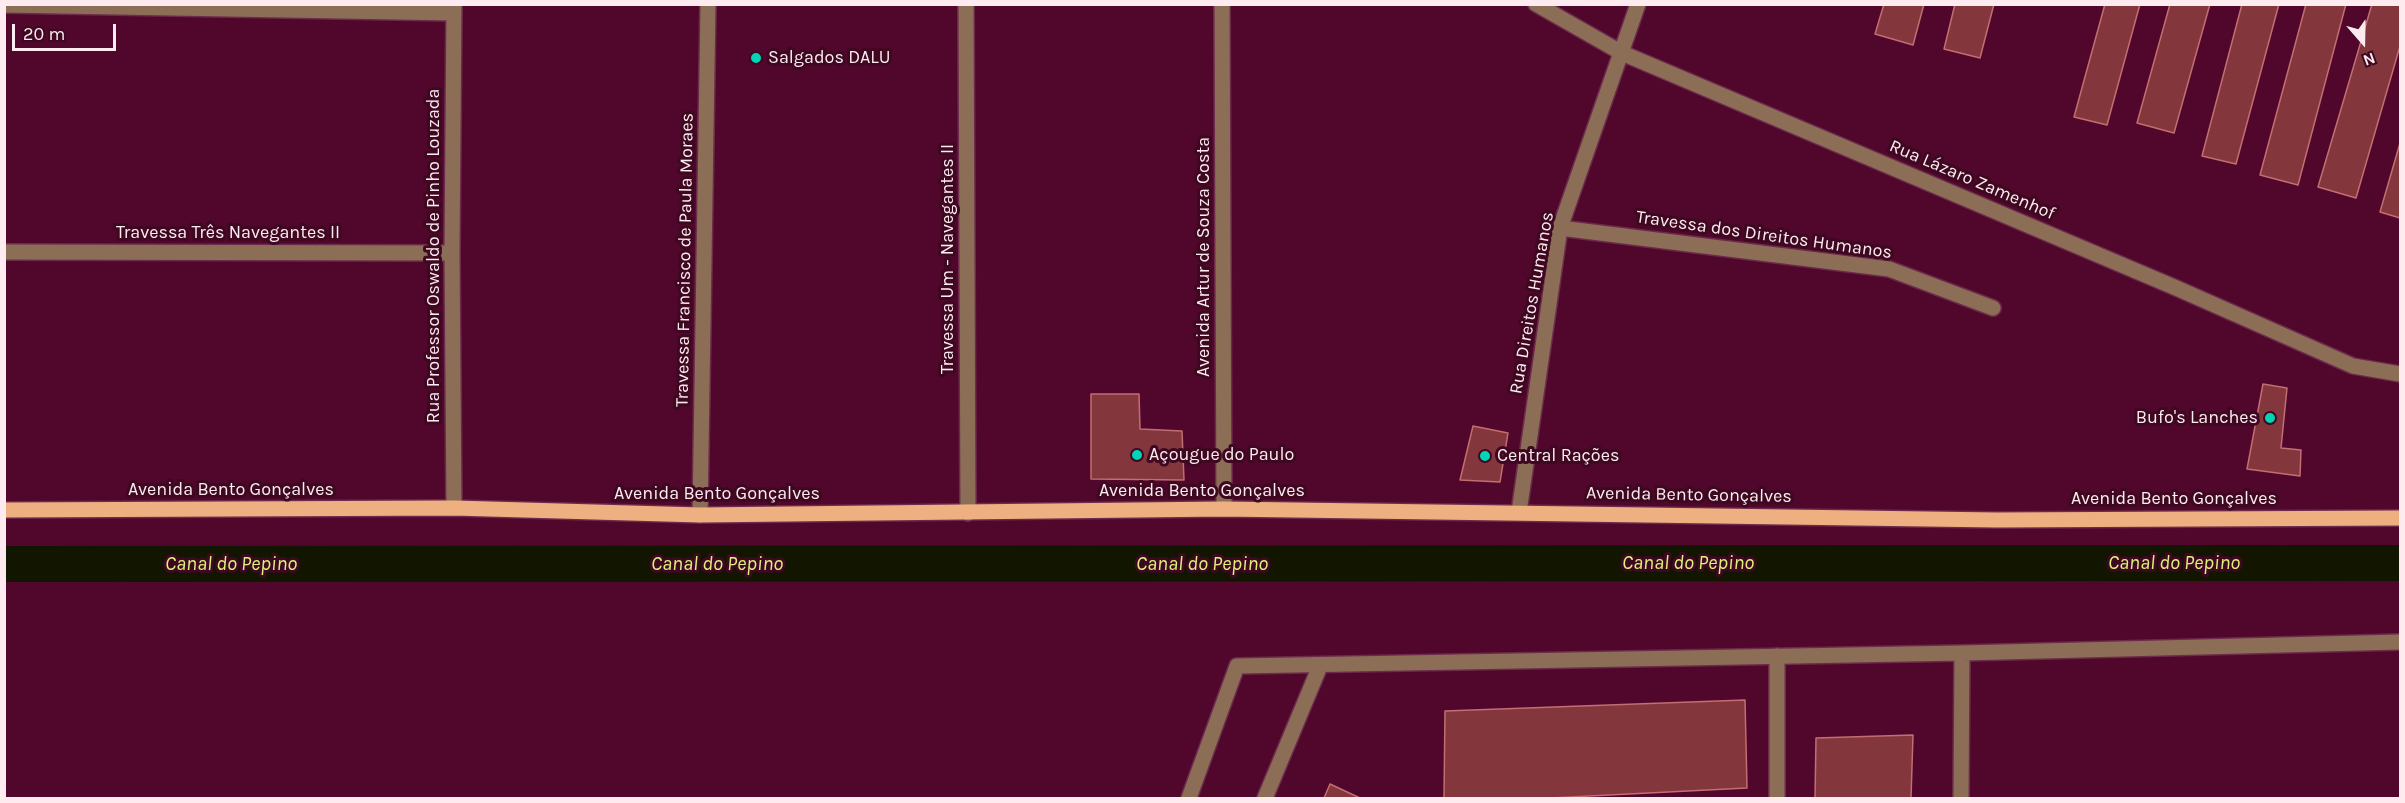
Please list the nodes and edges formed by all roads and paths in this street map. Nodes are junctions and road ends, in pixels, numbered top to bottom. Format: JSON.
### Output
{"nodes":[{"id":1,"x":4,"y":4,"type":"edge"},
{"id":2,"x":708,"y":4,"type":"edge"},
{"id":3,"x":966,"y":4,"type":"edge"},
{"id":4,"x":1222,"y":4,"type":"edge"},
{"id":5,"x":1536,"y":4,"type":"edge"},
{"id":6,"x":1638,"y":4,"type":"edge"},
{"id":7,"x":454,"y":9,"type":"edge"},
{"id":8,"x":1622,"y":53,"type":"junction"},
{"id":9,"x":1560,"y":228,"type":"junction"},
{"id":10,"x":4,"y":252,"type":"edge"},
{"id":11,"x":452,"y":253,"type":"junction"},
{"id":12,"x":1993,"y":308,"type":"dead end"},
{"id":13,"x":2400,"y":374,"type":"edge"},
{"id":14,"x":454,"y":508,"type":"junction"},
{"id":15,"x":1224,"y":509,"type":"junction"},
{"id":16,"x":4,"y":510,"type":"edge"},
{"id":17,"x":1519,"y":512,"type":"junction"},
{"id":18,"x":968,"y":513,"type":"junction"},
{"id":19,"x":700,"y":515,"type":"junction"},
{"id":20,"x":2400,"y":518,"type":"edge"},
{"id":21,"x":2400,"y":642,"type":"edge"},
{"id":22,"x":1962,"y":653,"type":"junction"},
{"id":23,"x":1777,"y":656,"type":"junction"},
{"id":24,"x":1320,"y":666,"type":"junction"},
{"id":25,"x":1189,"y":798,"type":"edge"},
{"id":26,"x":1265,"y":798,"type":"edge"},
{"id":27,"x":1777,"y":798,"type":"edge"},
{"id":28,"x":1961,"y":798,"type":"edge"}],
"edges":[{"from":1,"to":7,"type":"street"},
{"from":2,"to":19,"type":"street","name":"Travessa Francisco de Paula Moraes"},
{"from":3,"to":18,"type":"street","name":"Travessa Um - Navegantes II"},
{"from":4,"to":15,"type":"street","name":"Avenida Artur de Souza Costa"},
{"from":5,"to":8,"type":"street","name":"Rua Lázaro Zamenhof"},
{"from":6,"to":8,"type":"street","name":"Rua Direitos Humanos"},
{"from":7,"to":11,"type":"street","name":"Rua Professor Oswaldo de Pinho Louzada"},
{"from":8,"to":9,"type":"street","name":"Rua Direitos Humanos"},
{"from":8,"to":13,"type":"street","name":"Rua Lázaro Zamenhof"},
{"from":9,"to":12,"type":"street","name":"Travessa dos Direitos Humanos"},
{"from":9,"to":17,"type":"street","name":"Rua Direitos Humanos"},
{"from":10,"to":11,"type":"street","name":"Travessa Três Navegantes II"},
{"from":11,"to":14,"type":"street","name":"Rua Professor Oswaldo de Pinho Louzada"},
{"from":14,"to":16,"type":"main road","name":"Avenida Bento Gonçalves"},
{"from":14,"to":19,"type":"main road","name":"Avenida Bento Gonçalves"},
{"from":15,"to":17,"type":"main road","name":"Avenida Bento Gonçalves"},
{"from":15,"to":18,"type":"main road","name":"Avenida Bento Gonçalves"},
{"from":17,"to":20,"type":"main road","name":"Avenida Bento Gonçalves"},
{"from":18,"to":19,"type":"main road","name":"Avenida Bento Gonçalves"},
{"from":21,"to":22,"type":"street"},
{"from":22,"to":23,"type":"street"},
{"from":22,"to":28,"type":"street"},
{"from":23,"to":24,"type":"street"},
{"from":23,"to":27,"type":"street"},
{"from":24,"to":25,"type":"street"},
{"from":24,"to":26,"type":"street"}]}
